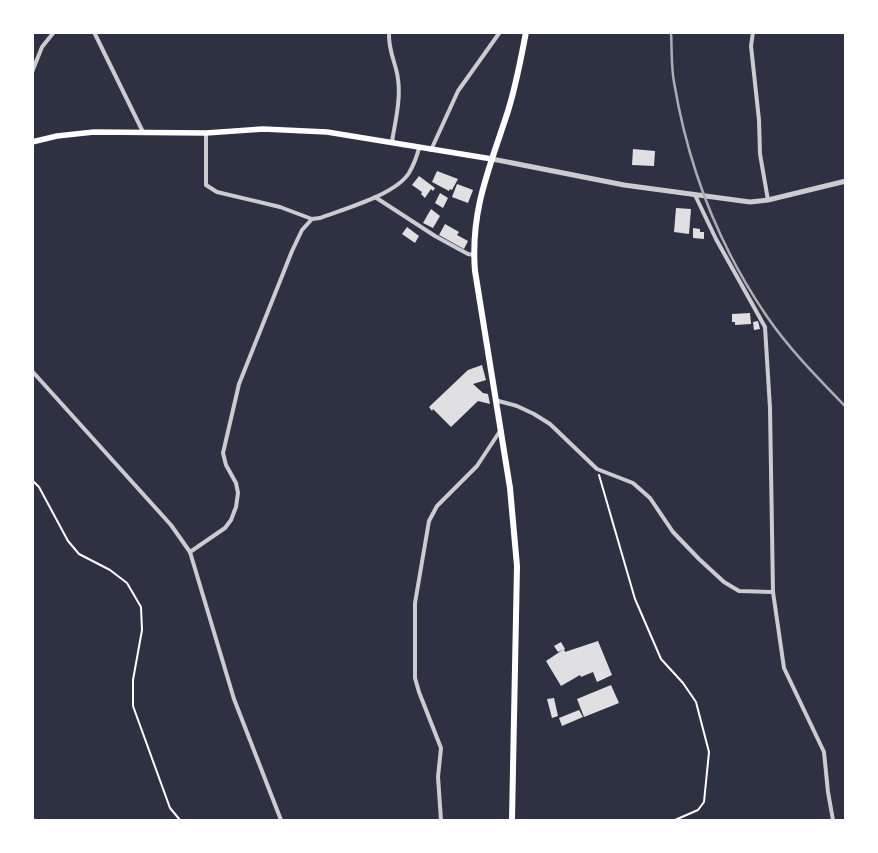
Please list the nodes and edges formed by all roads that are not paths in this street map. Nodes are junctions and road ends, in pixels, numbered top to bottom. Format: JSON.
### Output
{"nodes":[{"id":1,"x":54,"y":32,"type":"edge"},
{"id":2,"x":94,"y":32,"type":"edge"},
{"id":3,"x":388,"y":32,"type":"edge"},
{"id":4,"x":500,"y":32,"type":"edge"},
{"id":5,"x":526,"y":32,"type":"edge"},
{"id":6,"x":753,"y":32,"type":"edge"},
{"id":7,"x":32,"y":72,"type":"edge"},
{"id":8,"x":143,"y":132,"type":"junction"},
{"id":9,"x":206,"y":133,"type":"junction"},
{"id":10,"x":32,"y":142,"type":"edge"},
{"id":11,"x":392,"y":142,"type":"junction"},
{"id":12,"x":419,"y":148,"type":"junction"},
{"id":13,"x":431,"y":150,"type":"junction"},
{"id":14,"x":492,"y":159,"type":"junction"},
{"id":15,"x":846,"y":181,"type":"edge"},
{"id":16,"x":695,"y":195,"type":"junction"},
{"id":17,"x":375,"y":197,"type":"junction"},
{"id":18,"x":768,"y":200,"type":"junction"},
{"id":19,"x":312,"y":219,"type":"junction"},
{"id":20,"x":474,"y":255,"type":"junction"},
{"id":21,"x":32,"y":370,"type":"edge"},
{"id":22,"x":495,"y":400,"type":"junction"},
{"id":23,"x":500,"y":431,"type":"junction"},
{"id":24,"x":190,"y":552,"type":"junction"},
{"id":25,"x":773,"y":592,"type":"junction"},
{"id":26,"x":281,"y":820,"type":"edge"},
{"id":27,"x":441,"y":820,"type":"edge"},
{"id":28,"x":512,"y":820,"type":"edge"},
{"id":29,"x":833,"y":820,"type":"edge"}],
"edges":[{"from":1,"to":7,"type":"street"},
{"from":2,"to":8,"type":"street"},
{"from":3,"to":11,"type":"street"},
{"from":4,"to":13,"type":"street"},
{"from":5,"to":14,"type":"main road"},
{"from":6,"to":18,"type":"street"},
{"from":8,"to":9,"type":"main road"},
{"from":8,"to":10,"type":"main road"},
{"from":9,"to":11,"type":"main road"},
{"from":9,"to":19,"type":"street"},
{"from":11,"to":12,"type":"main road"},
{"from":12,"to":13,"type":"main road"},
{"from":12,"to":17,"type":"street"},
{"from":13,"to":14,"type":"main road"},
{"from":14,"to":16,"type":"street"},
{"from":14,"to":20,"type":"main road"},
{"from":15,"to":18,"type":"street"},
{"from":16,"to":18,"type":"street"},
{"from":16,"to":25,"type":"street"},
{"from":17,"to":19,"type":"street"},
{"from":17,"to":20,"type":"street"},
{"from":19,"to":24,"type":"street"},
{"from":20,"to":22,"type":"main road"},
{"from":21,"to":24,"type":"street"},
{"from":22,"to":23,"type":"main road"},
{"from":22,"to":25,"type":"street"},
{"from":23,"to":27,"type":"street"},
{"from":23,"to":28,"type":"main road"},
{"from":24,"to":26,"type":"street"},
{"from":25,"to":29,"type":"street"}]}
